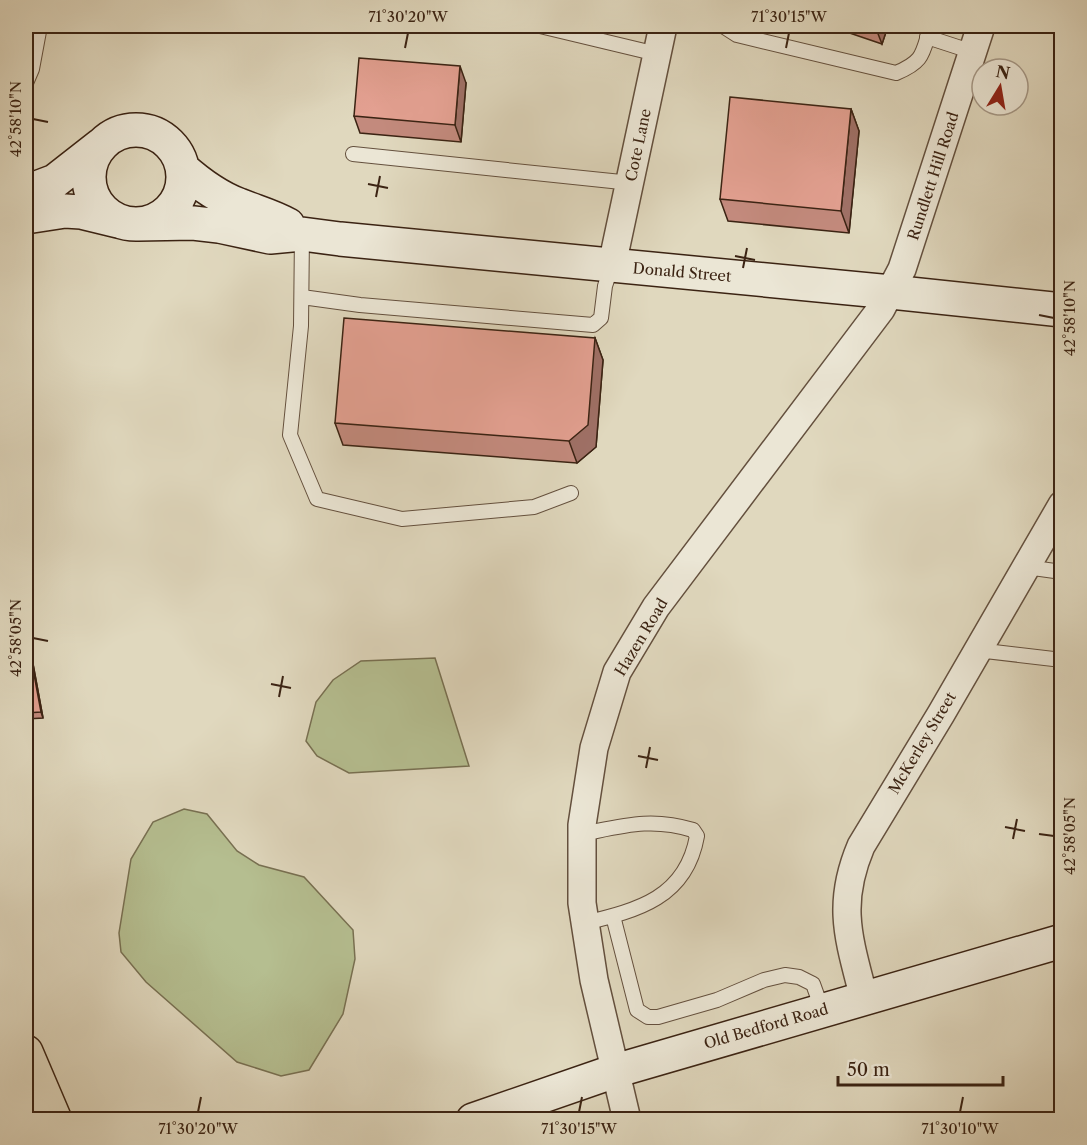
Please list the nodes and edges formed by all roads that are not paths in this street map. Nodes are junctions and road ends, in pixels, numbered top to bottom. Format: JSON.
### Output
{"nodes":[{"id":1,"x":40,"y":26,"type":"edge"},
{"id":2,"x":540,"y":26,"type":"edge"},
{"id":3,"x":663,"y":26,"type":"edge"},
{"id":4,"x":723,"y":26,"type":"edge"},
{"id":5,"x":981,"y":26,"type":"edge"},
{"id":6,"x":929,"y":31,"type":"edge"},
{"id":7,"x":973,"y":52,"type":"junction"},
{"id":8,"x":657,"y":54,"type":"junction"},
{"id":9,"x":26,"y":83,"type":"edge"},
{"id":10,"x":101,"y":145,"type":"junction"},
{"id":11,"x":353,"y":154,"type":"dead end"},
{"id":12,"x":183,"y":169,"type":"junction"},
{"id":13,"x":631,"y":183,"type":"junction"},
{"id":14,"x":26,"y":192,"type":"edge"},
{"id":15,"x":26,"y":217,"type":"edge"},
{"id":16,"x":130,"y":223,"type":"junction"},
{"id":17,"x":302,"y":234,"type":"junction"},
{"id":18,"x":612,"y":265,"type":"junction"},
{"id":19,"x":891,"y":291,"type":"junction"},
{"id":20,"x":302,"y":297,"type":"junction"},
{"id":21,"x":1062,"y":310,"type":"edge"},
{"id":22,"x":571,"y":493,"type":"dead end"},
{"id":23,"x":1062,"y":505,"type":"edge"},
{"id":24,"x":1026,"y":567,"type":"junction"},
{"id":25,"x":1062,"y":572,"type":"edge"},
{"id":26,"x":977,"y":650,"type":"junction"},
{"id":27,"x":1062,"y":660,"type":"edge"},
{"id":28,"x":582,"y":834,"type":"junction"},
{"id":29,"x":613,"y":916,"type":"junction"},
{"id":30,"x":585,"y":923,"type":"junction"},
{"id":31,"x":1062,"y":941,"type":"edge"},
{"id":32,"x":864,"y":998,"type":"junction"},
{"id":33,"x":822,"y":1009,"type":"junction"},
{"id":34,"x":26,"y":1052,"type":"edge"},
{"id":35,"x":615,"y":1071,"type":"junction"},
{"id":36,"x":55,"y":1119,"type":"edge"},
{"id":37,"x":473,"y":1119,"type":"edge"},
{"id":38,"x":627,"y":1119,"type":"edge"}],
"edges":[{"from":1,"to":9,"type":"lane"},
{"from":2,"to":8,"type":"lane"},
{"from":3,"to":8,"type":"street","name":"Cote Lane"},
{"from":4,"to":6,"type":"lane"},
{"from":5,"to":7,"type":"street","name":"Rundlett Hill Road"},
{"from":6,"to":7,"type":"lane"},
{"from":7,"to":19,"type":"street","name":"Rundlett Hill Road"},
{"from":8,"to":13,"type":"street","name":"Cote Lane"},
{"from":10,"to":12,"type":"street","name":"Donald Street"},
{"from":10,"to":14,"type":"street","name":"Donald Street"},
{"from":10,"to":16,"type":"street"},
{"from":11,"to":13,"type":"lane"},
{"from":12,"to":16,"type":"street"},
{"from":12,"to":17,"type":"street","name":"Donald Street"},
{"from":13,"to":18,"type":"street","name":"Cote Lane"},
{"from":15,"to":16,"type":"street","name":"Donald Street"},
{"from":16,"to":17,"type":"street","name":"Donald Street"},
{"from":17,"to":18,"type":"street","name":"Donald Street"},
{"from":17,"to":20,"type":"lane"},
{"from":18,"to":19,"type":"street","name":"Donald Street"},
{"from":18,"to":20,"type":"lane"},
{"from":19,"to":21,"type":"street","name":"Donald Street"},
{"from":19,"to":28,"type":"street","name":"Hazen Road"},
{"from":20,"to":22,"type":"lane"},
{"from":23,"to":24,"type":"street","name":"McKerley Street"},
{"from":24,"to":25,"type":"lane"},
{"from":24,"to":26,"type":"street","name":"McKerley Street"},
{"from":26,"to":27,"type":"lane"},
{"from":26,"to":32,"type":"street","name":"McKerley Street"},
{"from":28,"to":29,"type":"lane"},
{"from":28,"to":30,"type":"street","name":"Hazen Road"},
{"from":29,"to":30,"type":"lane"},
{"from":29,"to":33,"type":"lane"},
{"from":30,"to":35,"type":"street","name":"Hazen Road"},
{"from":31,"to":32,"type":"street","name":"Old Bedford Road"},
{"from":32,"to":33,"type":"street","name":"Old Bedford Road"},
{"from":33,"to":35,"type":"street","name":"Old Bedford Road"},
{"from":34,"to":36,"type":"main road"},
{"from":35,"to":37,"type":"street","name":"Old Bedford Road"},
{"from":35,"to":38,"type":"street","name":"Hazen Road"}]}
